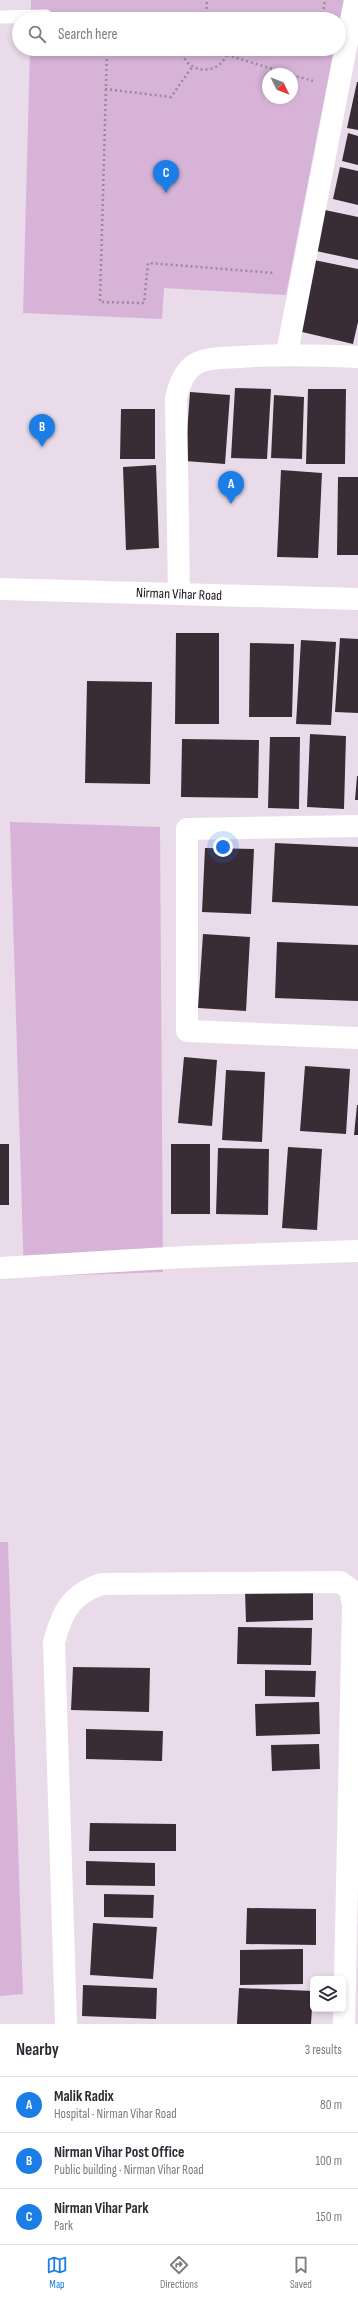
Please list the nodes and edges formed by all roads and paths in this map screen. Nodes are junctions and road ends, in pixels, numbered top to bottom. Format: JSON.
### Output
{"nodes":[{"id":1,"x":207,"y":0,"type":"edge"},
{"id":2,"x":325,"y":0,"type":"edge"},
{"id":3,"x":355,"y":0,"type":"edge"},
{"id":4,"x":206,"y":12,"type":"edge"},
{"id":5,"x":323,"y":12,"type":"edge"},
{"id":6,"x":0,"y":17,"type":"edge"},
{"id":7,"x":12,"y":17,"type":"edge"},
{"id":8,"x":346,"y":47,"type":"edge"},
{"id":9,"x":107,"y":56,"type":"edge"},
{"id":10,"x":184,"y":56,"type":"edge"},
{"id":11,"x":226,"y":56,"type":"edge"},
{"id":12,"x":230,"y":56,"type":"edge"},
{"id":13,"x":344,"y":56,"type":"edge"},
{"id":14,"x":192,"y":67,"type":"junction"},
{"id":15,"x":269,"y":68,"type":"edge"},
{"id":16,"x":313,"y":75,"type":"dead end"},
{"id":17,"x":298,"y":77,"type":"edge"},
{"id":18,"x":312,"y":81,"type":"junction"},
{"id":19,"x":319,"y":83,"type":"dead end"},
{"id":20,"x":105,"y":89,"type":"junction"},
{"id":21,"x":310,"y":89,"type":"dead end"},
{"id":22,"x":277,"y":266,"type":"dead end"},
{"id":23,"x":287,"y":354,"type":"junction"},
{"id":24,"x":358,"y":357,"type":"edge"},
{"id":25,"x":0,"y":589,"type":"edge"},
{"id":26,"x":179,"y":594,"type":"junction"},
{"id":27,"x":358,"y":599,"type":"edge"},
{"id":28,"x":358,"y":826,"type":"edge"},
{"id":29,"x":358,"y":1038,"type":"edge"},
{"id":30,"x":358,"y":1251,"type":"edge"},
{"id":31,"x":0,"y":1268,"type":"edge"},
{"id":32,"x":66,"y":2024,"type":"edge"},
{"id":33,"x":344,"y":2024,"type":"edge"}],
"edges":[{"from":1,"to":4,"type":"path"},
{"from":2,"to":5,"type":"path"},
{"from":3,"to":8,"type":"street"},
{"from":6,"to":7,"type":"lane"},
{"from":9,"to":20,"type":"path"},
{"from":10,"to":14,"type":"path"},
{"from":11,"to":14,"type":"path"},
{"from":12,"to":15,"type":"path"},
{"from":13,"to":23,"type":"street"},
{"from":14,"to":20,"type":"path"},
{"from":16,"to":18,"type":"path"},
{"from":17,"to":18,"type":"path"},
{"from":18,"to":19,"type":"path"},
{"from":18,"to":21,"type":"path"},
{"from":20,"to":22,"type":"path"},
{"from":23,"to":24,"type":"street"},
{"from":23,"to":26,"type":"street"},
{"from":25,"to":26,"type":"street","name":"Nirman Vihar Road"},
{"from":26,"to":27,"type":"street","name":"Nirman Vihar Road"},
{"from":28,"to":29,"type":"street"},
{"from":30,"to":31,"type":"street"},
{"from":32,"to":33,"type":"street"}]}
